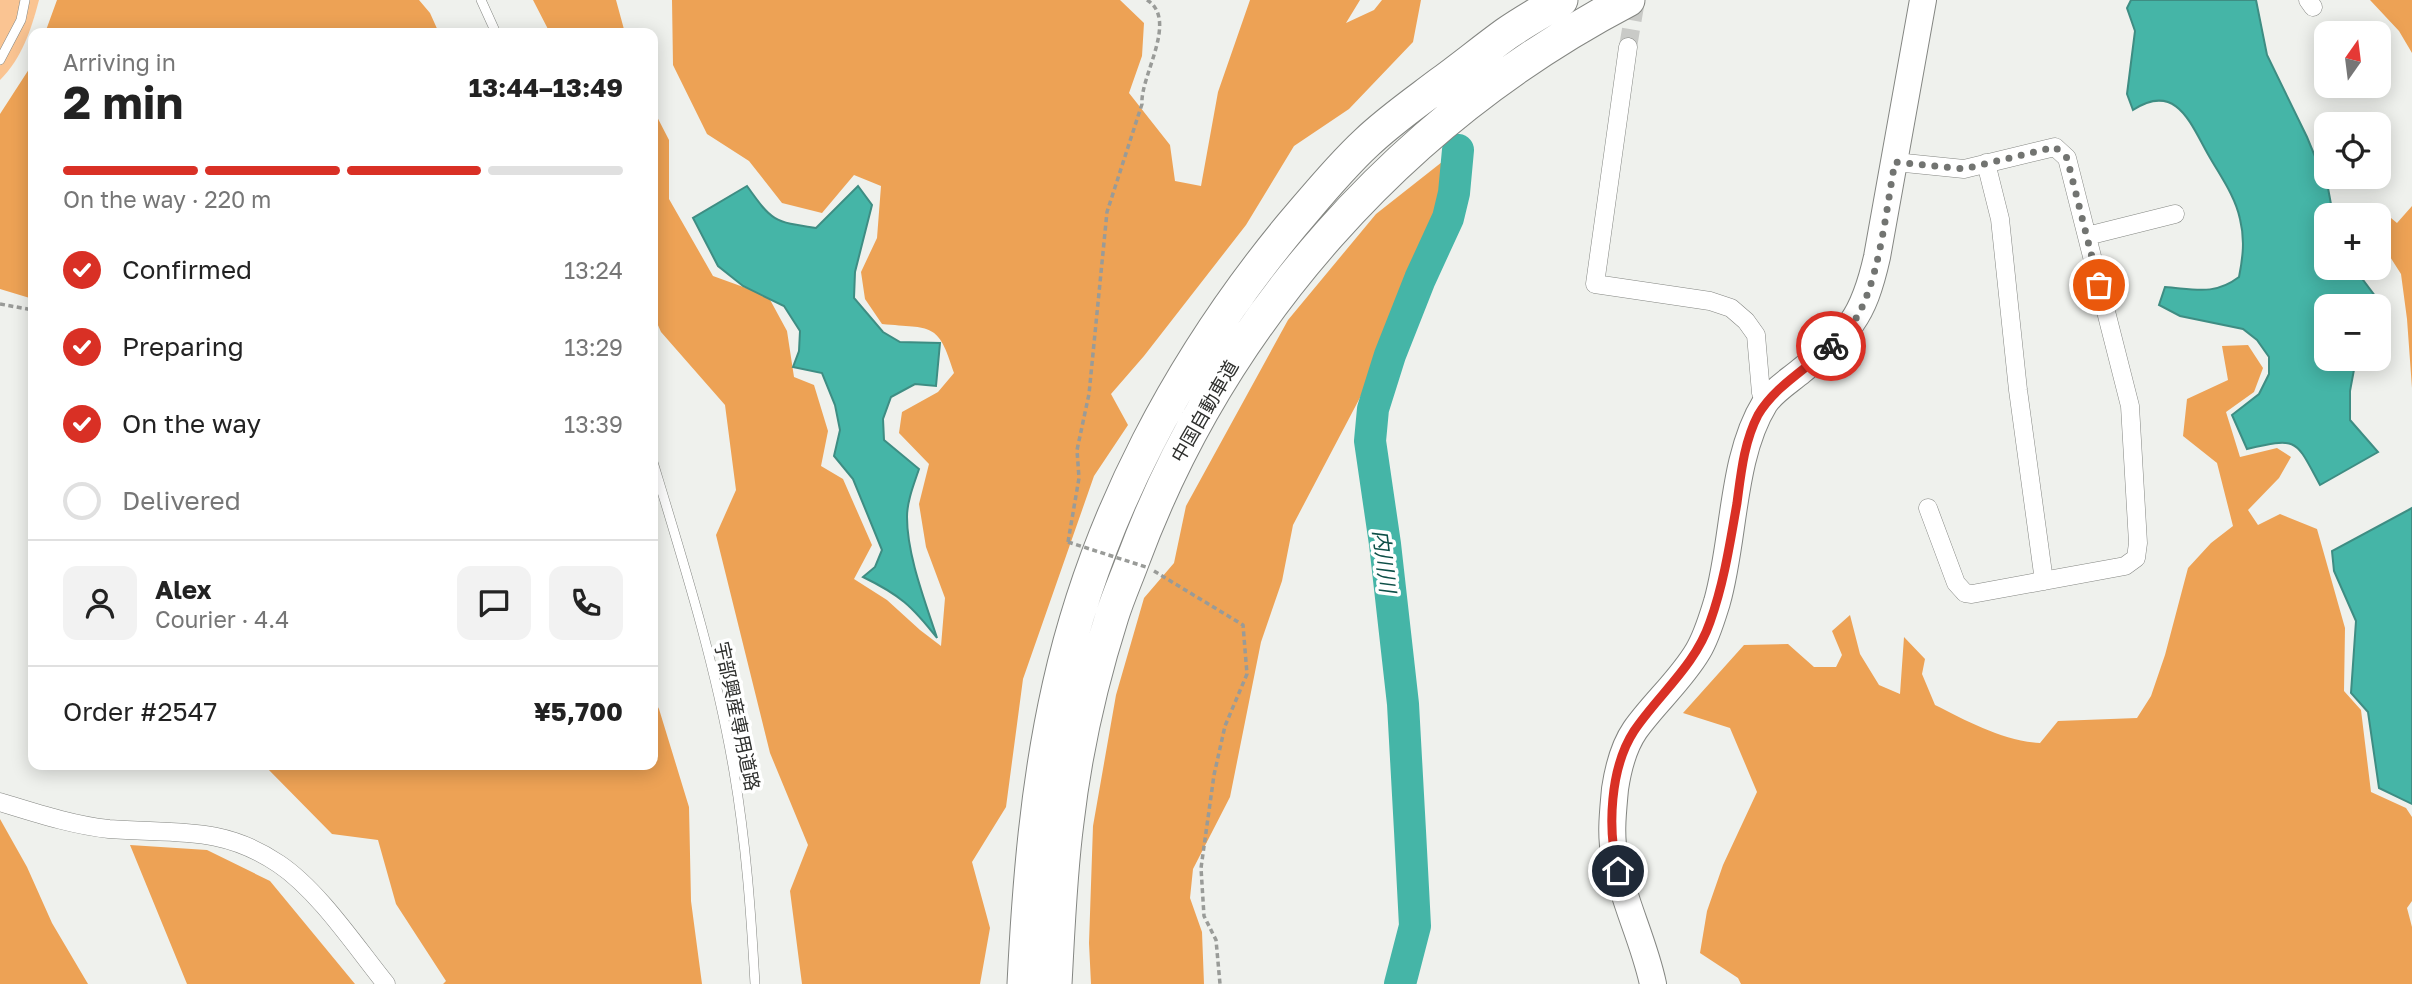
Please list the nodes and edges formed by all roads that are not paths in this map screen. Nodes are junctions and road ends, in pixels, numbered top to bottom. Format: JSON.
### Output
{"nodes":[{"id":1,"x":25,"y":0,"type":"edge"},
{"id":2,"x":479,"y":0,"type":"edge"},
{"id":3,"x":1533,"y":0,"type":"edge"},
{"id":4,"x":1561,"y":0,"type":"edge"},
{"id":5,"x":1628,"y":0,"type":"edge"},
{"id":6,"x":1923,"y":0,"type":"edge"},
{"id":7,"x":494,"y":28,"type":"edge"},
{"id":8,"x":1628,"y":47,"type":"tunnel mouth"},
{"id":9,"x":0,"y":60,"type":"edge"},
{"id":10,"x":1389,"y":123,"type":"junction"},
{"id":11,"x":1895,"y":162,"type":"junction"},
{"id":12,"x":1986,"y":163,"type":"junction"},
{"id":13,"x":2175,"y":214,"type":"dead end"},
{"id":14,"x":2087,"y":236,"type":"junction"},
{"id":15,"x":1768,"y":399,"type":"junction"},
{"id":16,"x":658,"y":478,"type":"edge"},
{"id":17,"x":1928,"y":508,"type":"dead end"},
{"id":18,"x":2044,"y":581,"type":"junction"},
{"id":19,"x":0,"y":803,"type":"edge"},
{"id":20,"x":386,"y":984,"type":"edge"},
{"id":21,"x":755,"y":984,"type":"edge"},
{"id":22,"x":1024,"y":984,"type":"edge"},
{"id":23,"x":1055,"y":984,"type":"edge"},
{"id":24,"x":1653,"y":984,"type":"edge"}],
"edges":[{"from":1,"to":9,"type":"lane"},
{"from":2,"to":7,"type":"lane"},
{"from":3,"to":10,"type":"highway"},
{"from":4,"to":10,"type":"highway","name":"中国自動車道"},
{"from":5,"to":23,"type":"highway","name":"中国自動車道"},
{"from":6,"to":11,"type":"main road"},
{"from":8,"to":15,"type":"street"},
{"from":10,"to":22,"type":"highway","name":"中国自動車道"},
{"from":11,"to":12,"type":"street"},
{"from":11,"to":15,"type":"main road"},
{"from":12,"to":14,"type":"street"},
{"from":12,"to":18,"type":"street"},
{"from":13,"to":14,"type":"street"},
{"from":14,"to":18,"type":"street"},
{"from":15,"to":24,"type":"main road"},
{"from":16,"to":21,"type":"lane","name":"宇部興産専用道路"},
{"from":17,"to":18,"type":"street"},
{"from":19,"to":20,"type":"street"}]}
